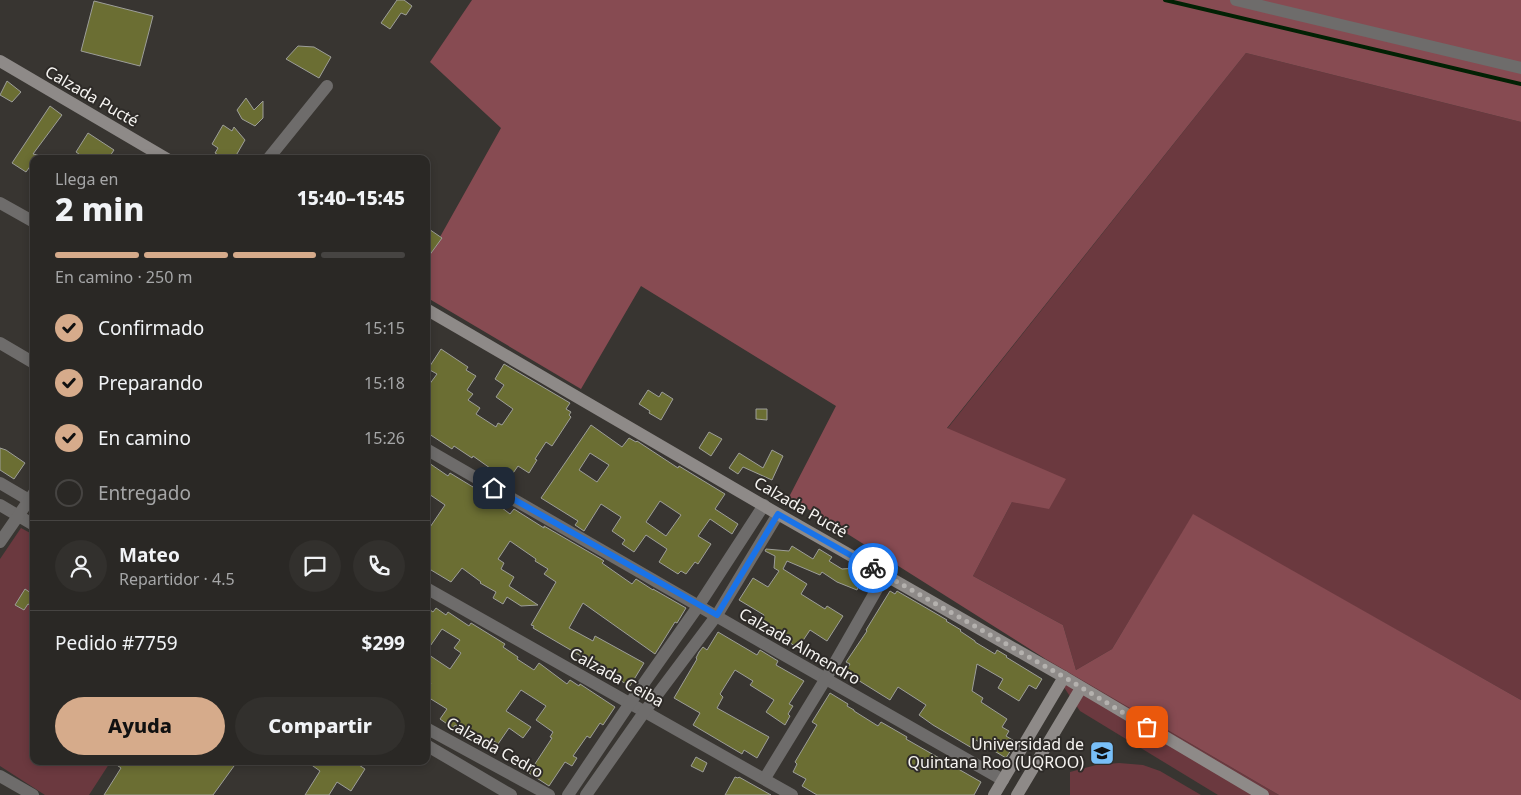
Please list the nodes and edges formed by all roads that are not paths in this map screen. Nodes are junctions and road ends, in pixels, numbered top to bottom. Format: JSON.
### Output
{"nodes":[{"id":1,"x":1236,"y":0,"type":"edge"},
{"id":2,"x":0,"y":61,"type":"edge"},
{"id":3,"x":1521,"y":68,"type":"edge"},
{"id":4,"x":327,"y":86,"type":"dead end"},
{"id":5,"x":160,"y":155,"type":"edge"},
{"id":6,"x":271,"y":155,"type":"edge"},
{"id":7,"x":0,"y":203,"type":"edge"},
{"id":8,"x":30,"y":220,"type":"edge"},
{"id":9,"x":430,"y":311,"type":"edge"},
{"id":10,"x":0,"y":343,"type":"edge"},
{"id":11,"x":30,"y":361,"type":"edge"},
{"id":12,"x":430,"y":451,"type":"edge"},
{"id":13,"x":0,"y":483,"type":"edge"},
{"id":14,"x":30,"y":498,"type":"edge"},
{"id":15,"x":30,"y":501,"type":"edge"},
{"id":16,"x":764,"y":504,"type":"junction"},
{"id":17,"x":0,"y":505,"type":"edge"},
{"id":18,"x":778,"y":514,"type":"junction"},
{"id":19,"x":18,"y":516,"type":"junction"},
{"id":20,"x":30,"y":523,"type":"edge"},
{"id":21,"x":0,"y":542,"type":"edge"},
{"id":22,"x":885,"y":575,"type":"junction"},
{"id":23,"x":430,"y":590,"type":"edge"},
{"id":24,"x":700,"y":605,"type":"junction"},
{"id":25,"x":717,"y":615,"type":"junction"},
{"id":26,"x":1064,"y":677,"type":"junction"},
{"id":27,"x":824,"y":680,"type":"junction"},
{"id":28,"x":1081,"y":688,"type":"junction"},
{"id":29,"x":630,"y":703,"type":"junction"},
{"id":30,"x":645,"y":711,"type":"junction"},
{"id":31,"x":430,"y":730,"type":"edge"},
{"id":32,"x":430,"y":747,"type":"edge"},
{"id":33,"x":0,"y":776,"type":"edge"},
{"id":34,"x":765,"y":778,"type":"junction"},
{"id":35,"x":1003,"y":780,"type":"junction"},
{"id":36,"x":33,"y":795,"type":"edge"},
{"id":37,"x":511,"y":795,"type":"edge"},
{"id":38,"x":549,"y":795,"type":"edge"},
{"id":39,"x":568,"y":795,"type":"edge"},
{"id":40,"x":586,"y":795,"type":"edge"},
{"id":41,"x":792,"y":795,"type":"edge"},
{"id":42,"x":994,"y":795,"type":"edge"},
{"id":43,"x":1017,"y":795,"type":"edge"},
{"id":44,"x":1262,"y":795,"type":"edge"}],
"edges":[{"from":1,"to":3,"type":"street"},
{"from":2,"to":5,"type":"street","name":"Calzada Pucté"},
{"from":4,"to":6,"type":"street"},
{"from":7,"to":8,"type":"street"},
{"from":9,"to":16,"type":"street","name":"Calzada Pucté"},
{"from":10,"to":11,"type":"street"},
{"from":12,"to":24,"type":"street","name":"Calzada Almendro"},
{"from":13,"to":14,"type":"street"},
{"from":15,"to":19,"type":"street"},
{"from":16,"to":18,"type":"street","name":"Calzada Pucté"},
{"from":16,"to":24,"type":"street"},
{"from":17,"to":19,"type":"street"},
{"from":18,"to":22,"type":"street","name":"Calzada Pucté"},
{"from":18,"to":25,"type":"street"},
{"from":19,"to":20,"type":"street"},
{"from":19,"to":21,"type":"street"},
{"from":22,"to":26,"type":"street","name":"Calzada Pucté"},
{"from":22,"to":27,"type":"street"},
{"from":23,"to":29,"type":"street","name":"Calzada Ceiba"},
{"from":24,"to":25,"type":"street","name":"Calzada Almendro"},
{"from":24,"to":29,"type":"street"},
{"from":25,"to":27,"type":"street","name":"Calzada Almendro"},
{"from":25,"to":30,"type":"street"},
{"from":26,"to":28,"type":"street","name":"Calzada Pucté"},
{"from":26,"to":35,"type":"street"},
{"from":27,"to":34,"type":"street"},
{"from":27,"to":35,"type":"street","name":"Calzada Almendro"},
{"from":28,"to":43,"type":"street"},
{"from":28,"to":44,"type":"street","name":"Calzada Pucté"},
{"from":29,"to":30,"type":"street","name":"Calzada Ceiba"},
{"from":29,"to":39,"type":"street"},
{"from":30,"to":34,"type":"street","name":"Calzada Ceiba"},
{"from":30,"to":40,"type":"street"},
{"from":31,"to":38,"type":"street","name":"Calzada Cedro"},
{"from":32,"to":37,"type":"street","name":"Calzada Cedro"},
{"from":33,"to":36,"type":"street"},
{"from":34,"to":41,"type":"street","name":"Calzada Ceiba"},
{"from":35,"to":42,"type":"street"}]}
